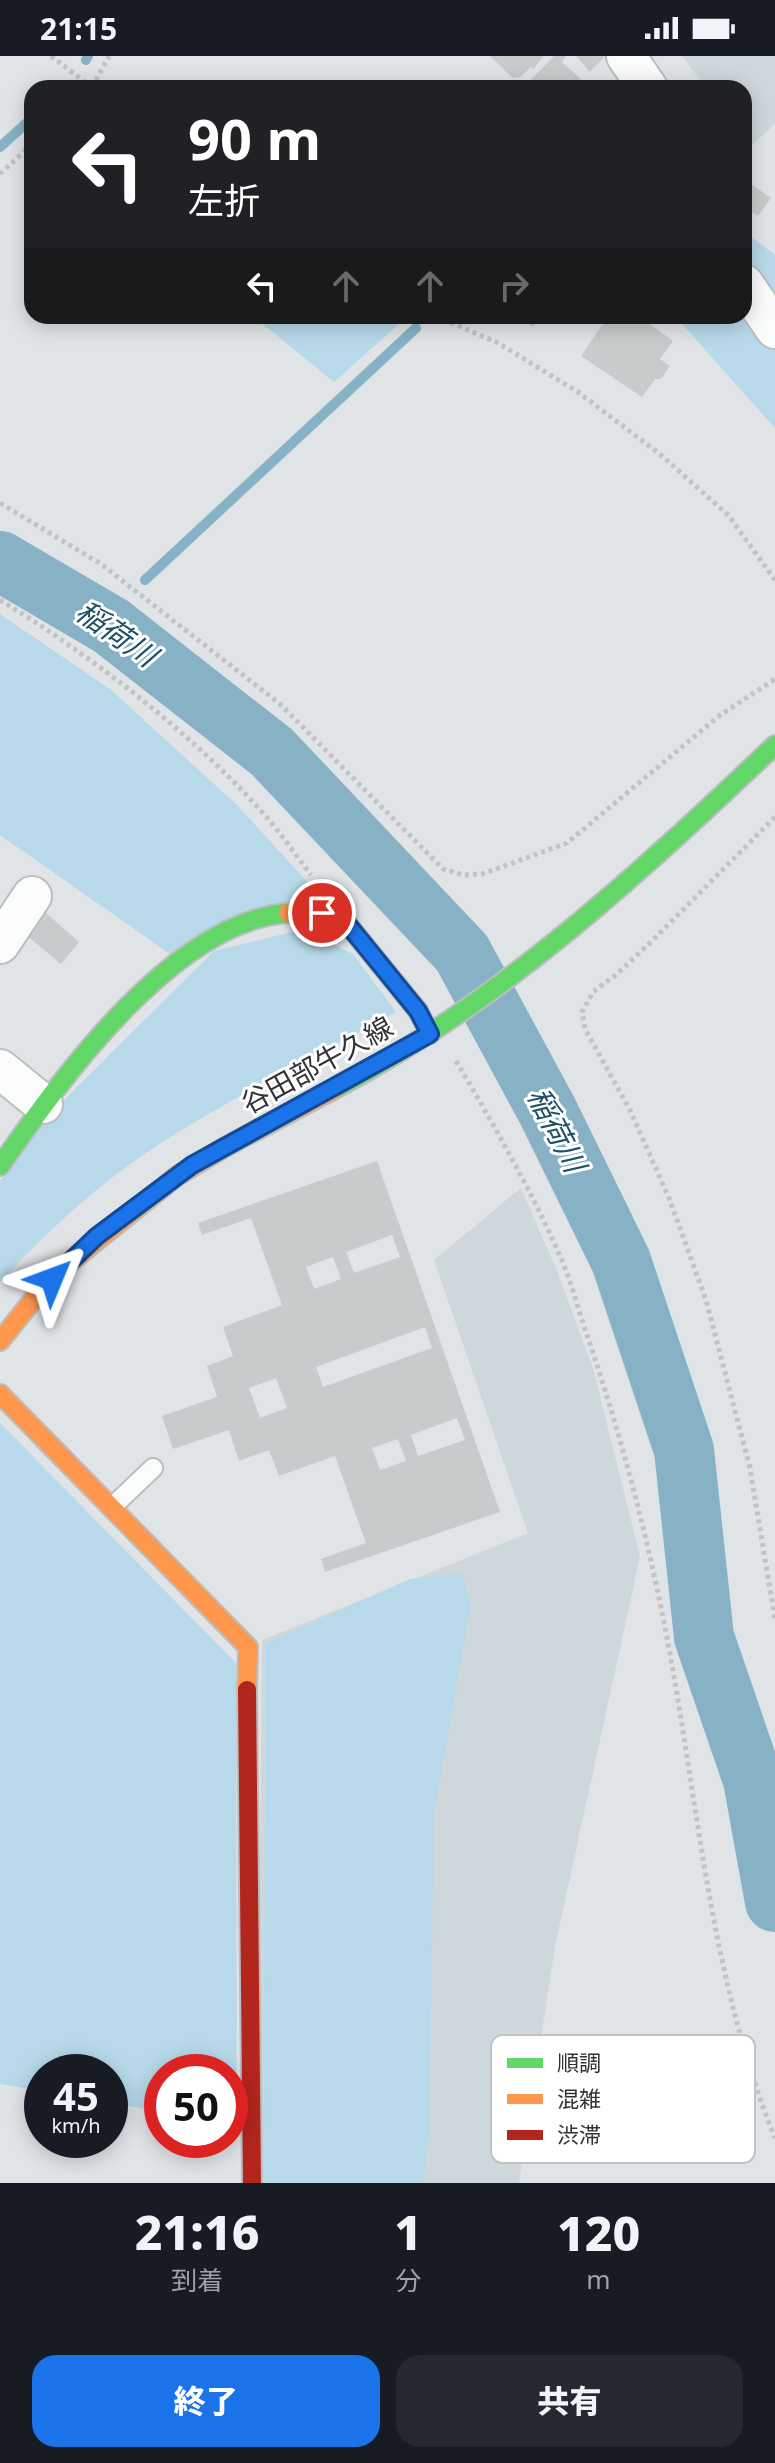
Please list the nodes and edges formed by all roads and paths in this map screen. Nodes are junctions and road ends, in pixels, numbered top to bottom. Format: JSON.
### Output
{"nodes":[{"id":1,"x":51,"y":56,"type":"edge"},
{"id":2,"x":109,"y":56,"type":"edge"},
{"id":3,"x":626,"y":56,"type":"edge"},
{"id":4,"x":82,"y":80,"type":"edge"},
{"id":5,"x":96,"y":80,"type":"edge"},
{"id":6,"x":642,"y":80,"type":"edge"},
{"id":7,"x":24,"y":152,"type":"edge"},
{"id":8,"x":0,"y":174,"type":"edge"},
{"id":9,"x":752,"y":296,"type":"edge"},
{"id":10,"x":454,"y":324,"type":"edge"},
{"id":11,"x":775,"y":329,"type":"edge"},
{"id":12,"x":0,"y":503,"type":"edge"},
{"id":13,"x":775,"y":580,"type":"edge"},
{"id":14,"x":0,"y":600,"type":"edge"},
{"id":15,"x":775,"y":679,"type":"edge"},
{"id":16,"x":775,"y":745,"type":"edge"},
{"id":17,"x":775,"y":817,"type":"edge"},
{"id":18,"x":32,"y":896,"type":"dead end"},
{"id":19,"x":340,"y":915,"type":"junction"},
{"id":20,"x":0,"y":944,"type":"edge"},
{"id":21,"x":437,"y":1029,"type":"junction"},
{"id":22,"x":0,"y":1069,"type":"edge"},
{"id":23,"x":43,"y":1104,"type":"junction"},
{"id":24,"x":0,"y":1166,"type":"edge"},
{"id":25,"x":0,"y":1341,"type":"edge"},
{"id":26,"x":0,"y":1394,"type":"edge"},
{"id":27,"x":153,"y":1468,"type":"dead end"},
{"id":28,"x":112,"y":1507,"type":"junction"},
{"id":29,"x":775,"y":1619,"type":"edge"},
{"id":30,"x":741,"y":2035,"type":"edge"},
{"id":31,"x":755,"y":2088,"type":"edge"},
{"id":32,"x":775,"y":2138,"type":"edge"},
{"id":33,"x":252,"y":2183,"type":"edge"}],
"edges":[{"from":1,"to":4,"type":"path"},
{"from":2,"to":5,"type":"path"},
{"from":3,"to":6,"type":"street"},
{"from":7,"to":8,"type":"path"},
{"from":9,"to":11,"type":"street"},
{"from":10,"to":13,"type":"path"},
{"from":12,"to":15,"type":"path"},
{"from":14,"to":19,"type":"path"},
{"from":16,"to":21,"type":"street","name":"谷田部牛久線"},
{"from":17,"to":29,"type":"path"},
{"from":18,"to":20,"type":"street"},
{"from":19,"to":21,"type":"street"},
{"from":19,"to":23,"type":"street"},
{"from":21,"to":25,"type":"street","name":"谷田部牛久線"},
{"from":21,"to":30,"type":"path"},
{"from":22,"to":23,"type":"street"},
{"from":23,"to":24,"type":"street"},
{"from":26,"to":28,"type":"street"},
{"from":27,"to":28,"type":"lane"},
{"from":28,"to":33,"type":"street"},
{"from":31,"to":32,"type":"path"}]}
